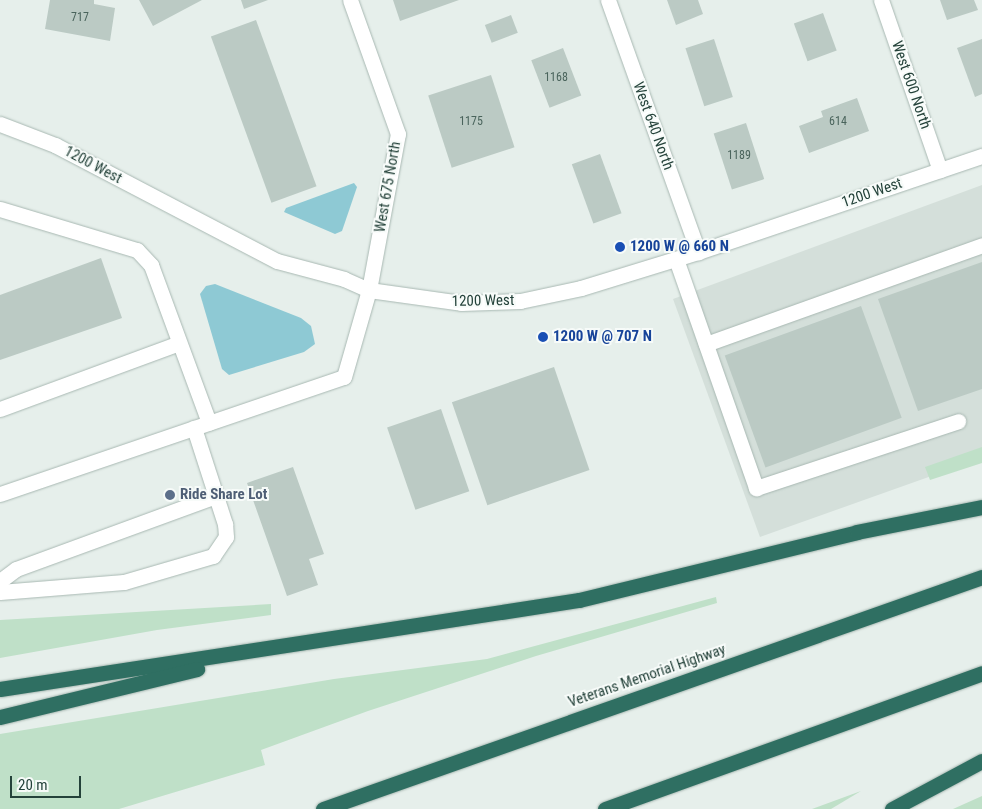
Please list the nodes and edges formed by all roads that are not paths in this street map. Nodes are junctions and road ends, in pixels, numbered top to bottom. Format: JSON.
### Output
{"nodes":[{"id":1,"x":350,"y":0,"type":"edge"},
{"id":2,"x":608,"y":0,"type":"edge"},
{"id":3,"x":881,"y":0,"type":"edge"},
{"id":4,"x":0,"y":124,"type":"edge"},
{"id":5,"x":982,"y":156,"type":"edge"},
{"id":6,"x":940,"y":170,"type":"junction"},
{"id":7,"x":0,"y":209,"type":"edge"},
{"id":8,"x":982,"y":246,"type":"edge"},
{"id":9,"x":698,"y":252,"type":"junction"},
{"id":10,"x":676,"y":259,"type":"junction"},
{"id":11,"x":368,"y":290,"type":"junction"},
{"id":12,"x":179,"y":343,"type":"junction"},
{"id":13,"x":706,"y":344,"type":"junction"},
{"id":14,"x":0,"y":409,"type":"edge"},
{"id":15,"x":958,"y":421,"type":"dead end"},
{"id":16,"x":210,"y":423,"type":"junction"},
{"id":17,"x":194,"y":428,"type":"junction"},
{"id":18,"x":0,"y":494,"type":"edge"},
{"id":19,"x":215,"y":496,"type":"junction"},
{"id":20,"x":982,"y":507,"type":"edge"},
{"id":21,"x":982,"y":577,"type":"edge"},
{"id":22,"x":0,"y":581,"type":"edge"},
{"id":23,"x":0,"y":592,"type":"edge"},
{"id":24,"x":284,"y":648,"type":"junction"},
{"id":25,"x":982,"y":672,"type":"edge"},
{"id":26,"x":0,"y":689,"type":"edge"},
{"id":27,"x":0,"y":717,"type":"edge"},
{"id":28,"x":982,"y":761,"type":"edge"},
{"id":29,"x":323,"y":809,"type":"edge"},
{"id":30,"x":605,"y":809,"type":"edge"},
{"id":31,"x":892,"y":809,"type":"edge"}],
"edges":[{"from":1,"to":11,"type":"street","name":"West 675 North"},
{"from":2,"to":9,"type":"street","name":"West 640 North"},
{"from":3,"to":6,"type":"street","name":"West 600 North"},
{"from":4,"to":11,"type":"street","name":"1200 West"},
{"from":5,"to":6,"type":"street","name":"1200 West"},
{"from":6,"to":9,"type":"street","name":"1200 West"},
{"from":7,"to":12,"type":"street"},
{"from":8,"to":13,"type":"street"},
{"from":9,"to":10,"type":"street","name":"1200 West"},
{"from":10,"to":11,"type":"street","name":"1200 West"},
{"from":10,"to":13,"type":"street"},
{"from":11,"to":16,"type":"street","name":"West 675 North"},
{"from":12,"to":14,"type":"street"},
{"from":12,"to":16,"type":"street"},
{"from":13,"to":15,"type":"street"},
{"from":16,"to":17,"type":"street"},
{"from":17,"to":18,"type":"street"},
{"from":17,"to":19,"type":"street"},
{"from":19,"to":22,"type":"street"},
{"from":19,"to":23,"type":"street"},
{"from":20,"to":24,"type":"highway"},
{"from":21,"to":29,"type":"highway","name":"Veterans Memorial Highway"},
{"from":24,"to":26,"type":"highway"},
{"from":24,"to":27,"type":"highway"},
{"from":25,"to":30,"type":"highway"},
{"from":28,"to":31,"type":"highway"}]}
